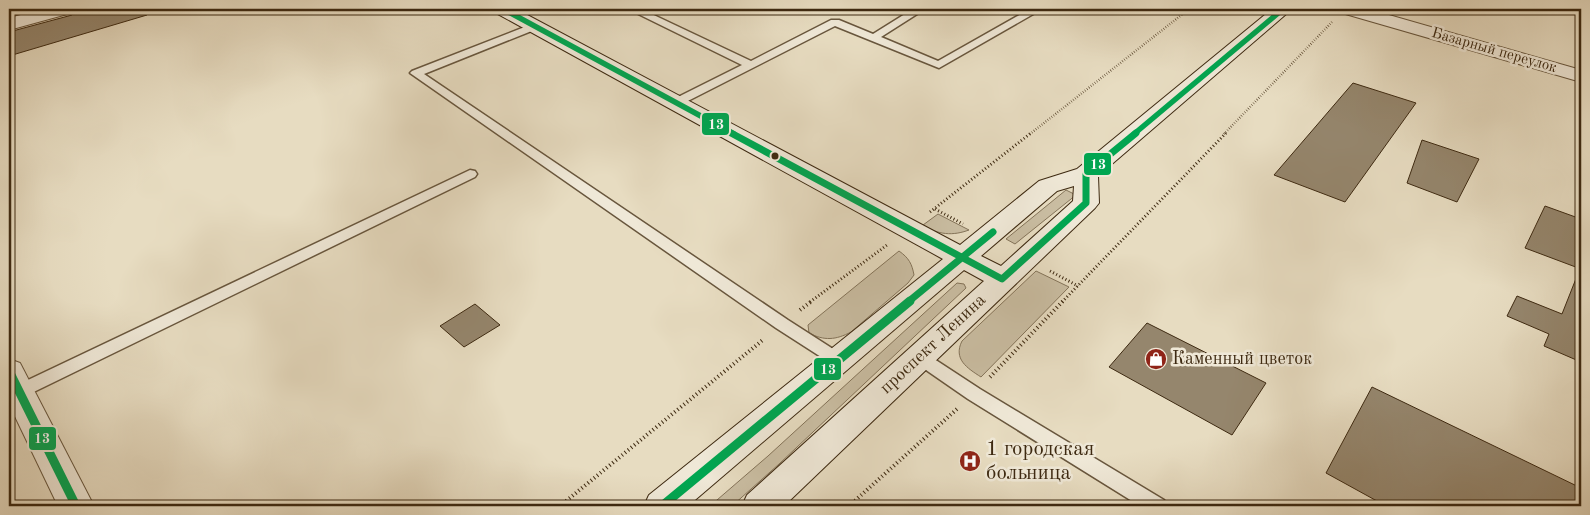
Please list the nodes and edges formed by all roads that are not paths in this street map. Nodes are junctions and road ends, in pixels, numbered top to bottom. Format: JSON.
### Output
{"nodes":[{"id":1,"x":64,"y":9,"type":"edge"},
{"id":2,"x":503,"y":9,"type":"edge"},
{"id":3,"x":633,"y":9,"type":"edge"},
{"id":4,"x":920,"y":9,"type":"edge"},
{"id":5,"x":1037,"y":9,"type":"edge"},
{"id":6,"x":1283,"y":9,"type":"edge"},
{"id":7,"x":1344,"y":12,"type":"edge"},
{"id":8,"x":9,"y":24,"type":"edge"},
{"id":9,"x":535,"y":26,"type":"junction"},
{"id":10,"x":874,"y":38,"type":"junction"},
{"id":11,"x":751,"y":65,"type":"junction"},
{"id":12,"x":1581,"y":76,"type":"edge"},
{"id":13,"x":676,"y":102,"type":"junction"},
{"id":14,"x":470,"y":174,"type":"dead end"},
{"id":15,"x":1086,"y":174,"type":"junction"},
{"id":16,"x":962,"y":258,"type":"junction"},
{"id":17,"x":1002,"y":279,"type":"junction"},
{"id":18,"x":919,"y":357,"type":"junction"},
{"id":19,"x":838,"y":360,"type":"junction"},
{"id":20,"x":12,"y":387,"type":"edge"},
{"id":21,"x":76,"y":506,"type":"edge"},
{"id":22,"x":662,"y":506,"type":"edge"},
{"id":23,"x":760,"y":506,"type":"edge"},
{"id":24,"x":1157,"y":506,"type":"edge"}],
"edges":[{"from":1,"to":8,"type":"main road"},
{"from":2,"to":9,"type":"main road"},
{"from":3,"to":11,"type":"lane"},
{"from":4,"to":10,"type":"lane"},
{"from":5,"to":10,"type":"lane"},
{"from":6,"to":15,"type":"main road"},
{"from":7,"to":12,"type":"main road","name":"Базарный переулок"},
{"from":9,"to":13,"type":"main road"},
{"from":9,"to":19,"type":"lane"},
{"from":10,"to":11,"type":"lane"},
{"from":11,"to":13,"type":"lane"},
{"from":13,"to":16,"type":"main road"},
{"from":14,"to":20,"type":"lane"},
{"from":15,"to":16,"type":"main road"},
{"from":15,"to":17,"type":"main road","name":"проспект Ленина"},
{"from":16,"to":17,"type":"main road"},
{"from":16,"to":19,"type":"main road"},
{"from":17,"to":18,"type":"main road","name":"проспект Ленина"},
{"from":18,"to":23,"type":"main road","name":"проспект Ленина"},
{"from":18,"to":24,"type":"lane"},
{"from":19,"to":22,"type":"main road"},
{"from":20,"to":21,"type":"main road"}]}
